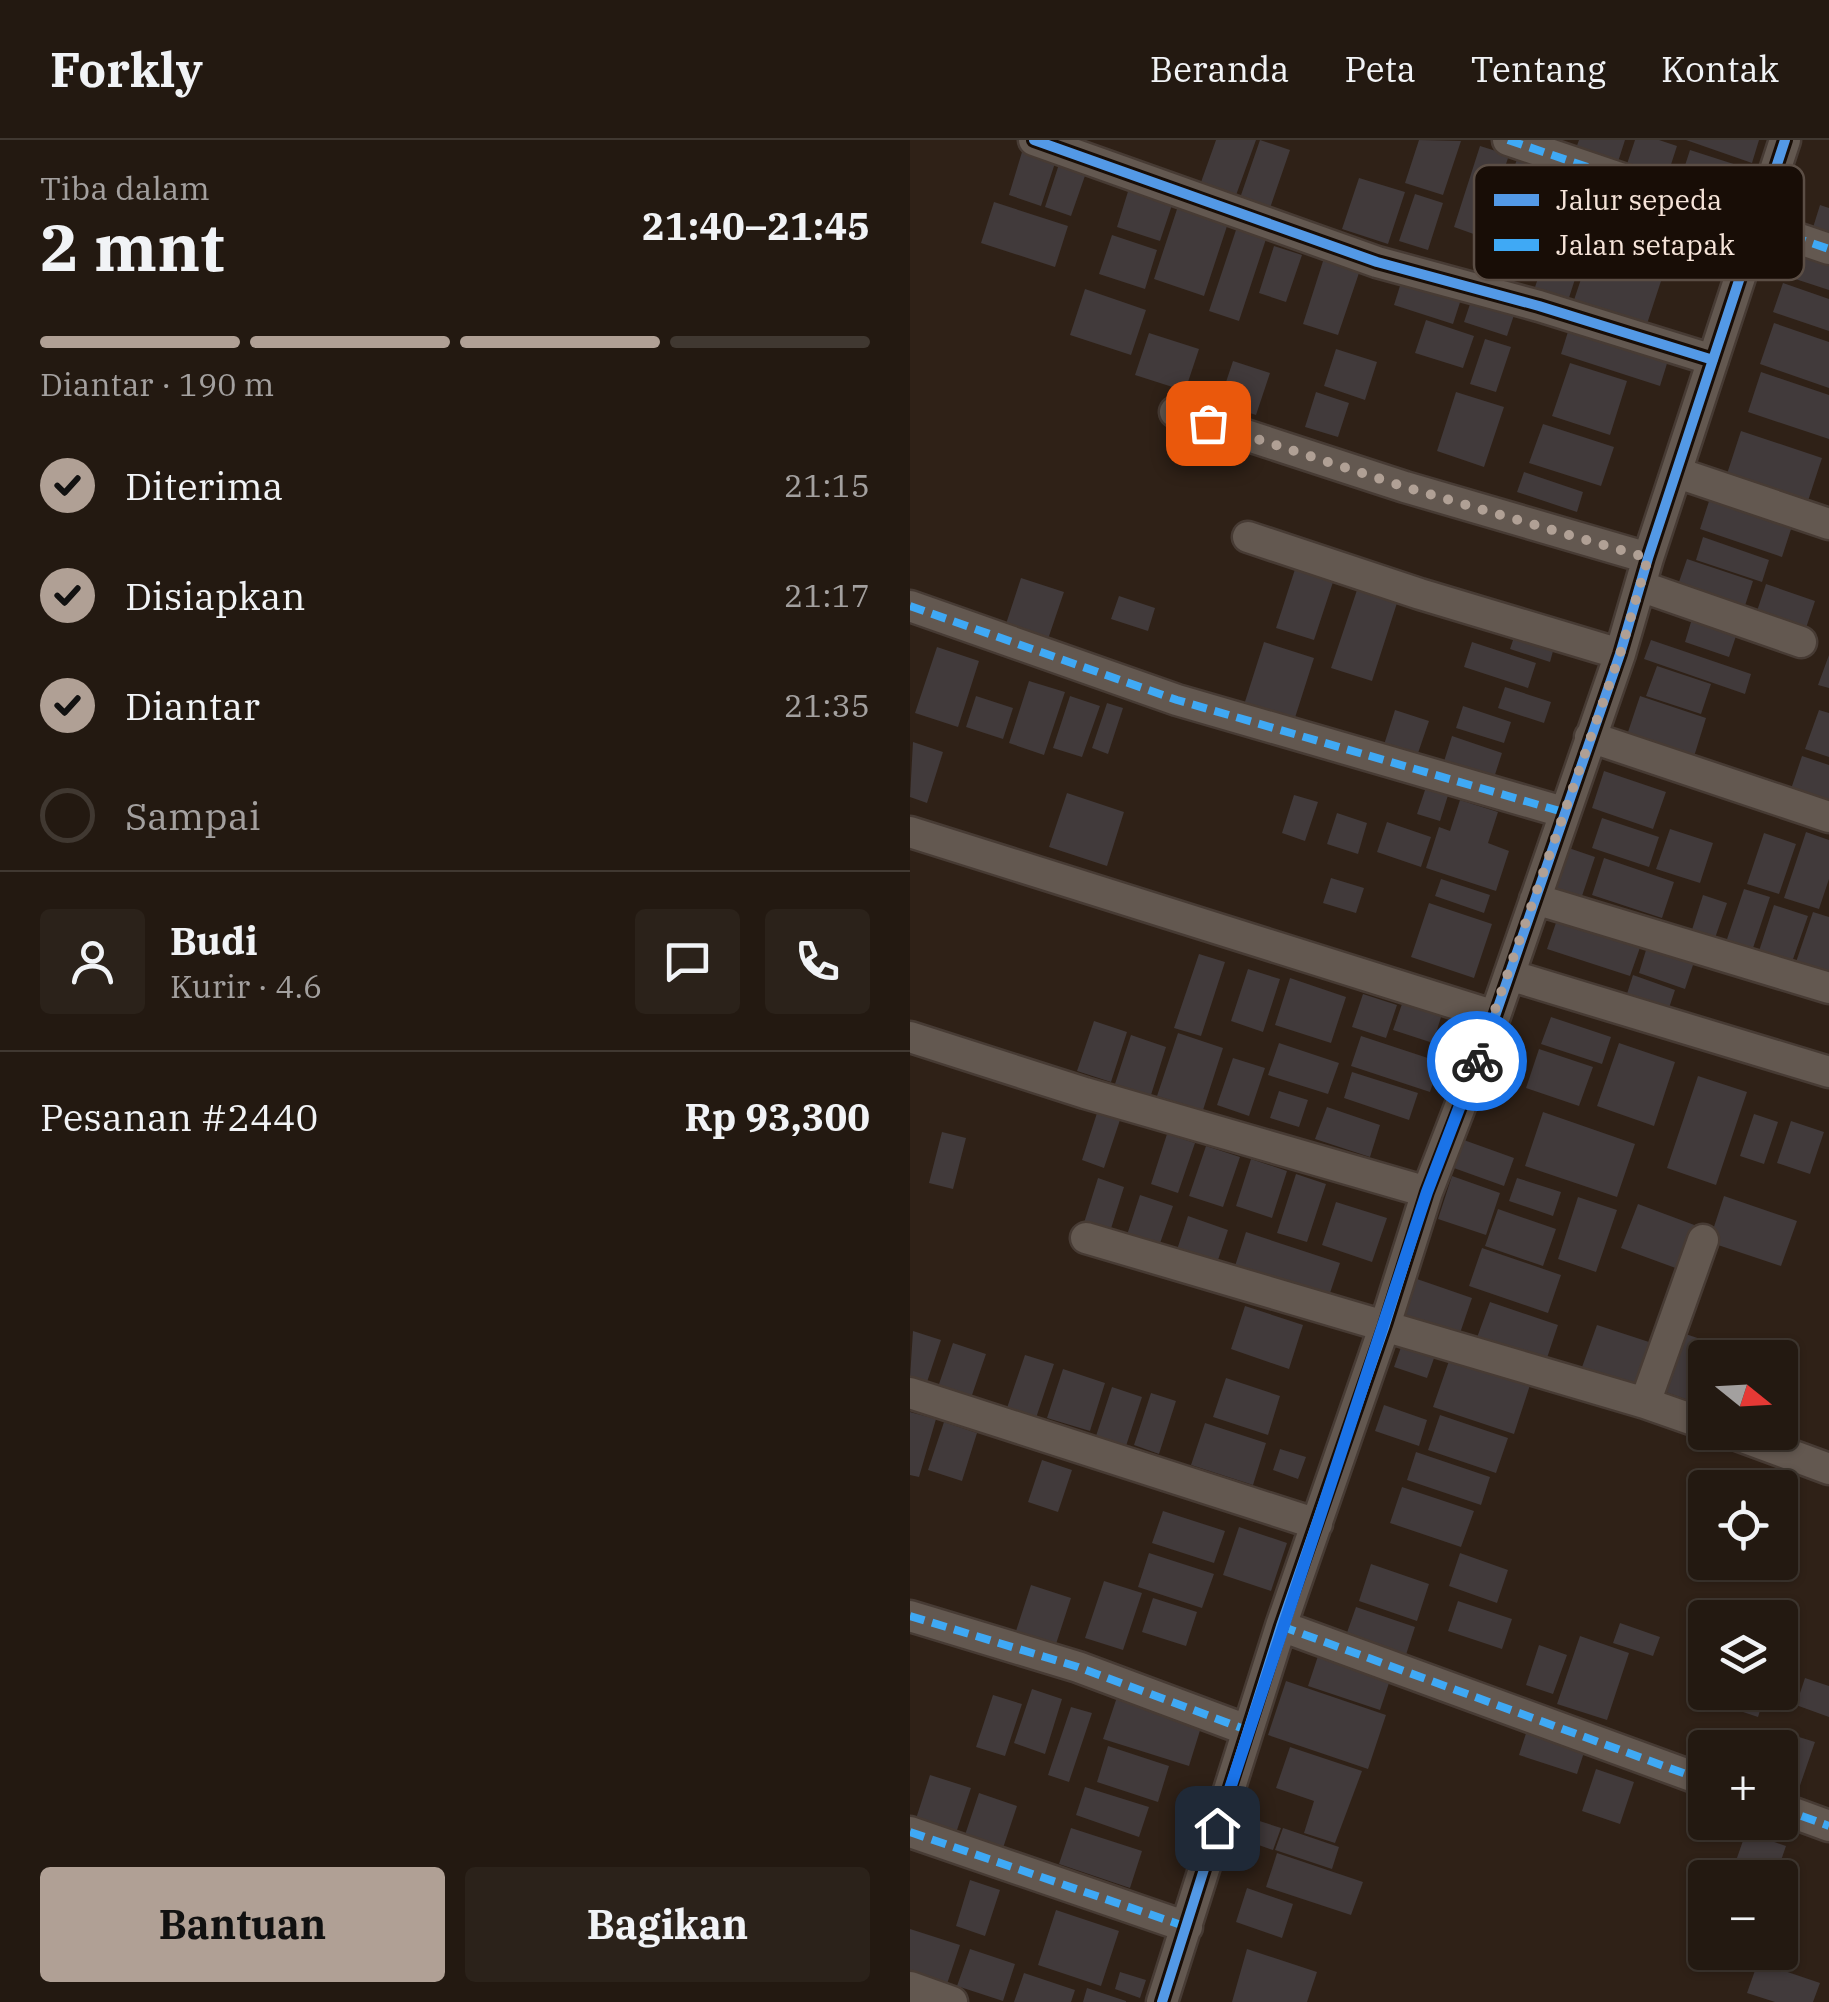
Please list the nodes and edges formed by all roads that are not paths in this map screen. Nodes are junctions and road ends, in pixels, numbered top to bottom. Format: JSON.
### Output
{"nodes":[{"id":1,"x":1034,"y":140,"type":"edge"},
{"id":2,"x":1508,"y":140,"type":"edge"},
{"id":3,"x":1786,"y":140,"type":"edge"},
{"id":4,"x":1581,"y":165,"type":"edge"},
{"id":5,"x":1778,"y":165,"type":"edge"},
{"id":6,"x":1804,"y":241,"type":"edge"},
{"id":7,"x":1829,"y":249,"type":"edge"},
{"id":8,"x":1740,"y":280,"type":"edge"},
{"id":9,"x":1713,"y":360,"type":"junction"},
{"id":10,"x":1175,"y":412,"type":"dead end"},
{"id":11,"x":1678,"y":474,"type":"junction"},
{"id":12,"x":1829,"y":524,"type":"edge"},
{"id":13,"x":1248,"y":537,"type":"dead end"},
{"id":14,"x":1644,"y":572,"type":"junction"},
{"id":15,"x":910,"y":606,"type":"edge"},
{"id":16,"x":1801,"y":642,"type":"dead end"},
{"id":17,"x":1620,"y":654,"type":"junction"},
{"id":18,"x":1590,"y":737,"type":"junction"},
{"id":19,"x":1563,"y":812,"type":"junction"},
{"id":20,"x":1829,"y":817,"type":"edge"},
{"id":21,"x":910,"y":832,"type":"edge"},
{"id":22,"x":1535,"y":899,"type":"junction"},
{"id":23,"x":1509,"y":974,"type":"junction"},
{"id":24,"x":1829,"y":988,"type":"edge"},
{"id":25,"x":1495,"y":1016,"type":"junction"},
{"id":26,"x":910,"y":1037,"type":"edge"},
{"id":27,"x":1829,"y":1072,"type":"edge"},
{"id":28,"x":1427,"y":1192,"type":"junction"},
{"id":29,"x":1086,"y":1238,"type":"dead end"},
{"id":30,"x":1702,"y":1240,"type":"dead end"},
{"id":31,"x":1385,"y":1325,"type":"junction"},
{"id":32,"x":910,"y":1394,"type":"edge"},
{"id":33,"x":1646,"y":1403,"type":"junction"},
{"id":34,"x":1688,"y":1418,"type":"edge"},
{"id":35,"x":1778,"y":1450,"type":"edge"},
{"id":36,"x":1829,"y":1469,"type":"edge"},
{"id":37,"x":1317,"y":1524,"type":"junction"},
{"id":38,"x":910,"y":1616,"type":"edge"},
{"id":39,"x":1281,"y":1626,"type":"junction"},
{"id":40,"x":1247,"y":1730,"type":"junction"},
{"id":41,"x":1688,"y":1774,"type":"edge"},
{"id":42,"x":1798,"y":1815,"type":"edge"},
{"id":43,"x":1829,"y":1826,"type":"edge"},
{"id":44,"x":910,"y":1832,"type":"edge"},
{"id":45,"x":1187,"y":1927,"type":"junction"},
{"id":46,"x":910,"y":1987,"type":"edge"},
{"id":47,"x":952,"y":2002,"type":"edge"},
{"id":48,"x":1162,"y":2002,"type":"edge"}],
"edges":[{"from":1,"to":9,"type":"street"},
{"from":2,"to":4,"type":"street"},
{"from":3,"to":5,"type":"street"},
{"from":6,"to":7,"type":"street"},
{"from":8,"to":9,"type":"street"},
{"from":9,"to":11,"type":"street"},
{"from":10,"to":14,"type":"street"},
{"from":11,"to":12,"type":"street"},
{"from":11,"to":14,"type":"street"},
{"from":13,"to":17,"type":"street"},
{"from":14,"to":16,"type":"street"},
{"from":14,"to":17,"type":"street"},
{"from":15,"to":19,"type":"street"},
{"from":17,"to":18,"type":"street"},
{"from":18,"to":19,"type":"street"},
{"from":18,"to":20,"type":"street"},
{"from":19,"to":22,"type":"street"},
{"from":21,"to":25,"type":"street"},
{"from":22,"to":23,"type":"street"},
{"from":22,"to":24,"type":"street"},
{"from":23,"to":25,"type":"street"},
{"from":23,"to":27,"type":"street"},
{"from":25,"to":28,"type":"street"},
{"from":26,"to":28,"type":"street"},
{"from":28,"to":31,"type":"street"},
{"from":29,"to":31,"type":"street"},
{"from":30,"to":33,"type":"street"},
{"from":31,"to":33,"type":"street"},
{"from":31,"to":37,"type":"street"},
{"from":32,"to":37,"type":"street"},
{"from":33,"to":34,"type":"street"},
{"from":35,"to":36,"type":"street"},
{"from":37,"to":39,"type":"street"},
{"from":38,"to":40,"type":"street"},
{"from":39,"to":40,"type":"street"},
{"from":39,"to":41,"type":"street"},
{"from":40,"to":45,"type":"street"},
{"from":42,"to":43,"type":"street"},
{"from":44,"to":45,"type":"street"},
{"from":45,"to":48,"type":"street"},
{"from":46,"to":47,"type":"street"}]}
